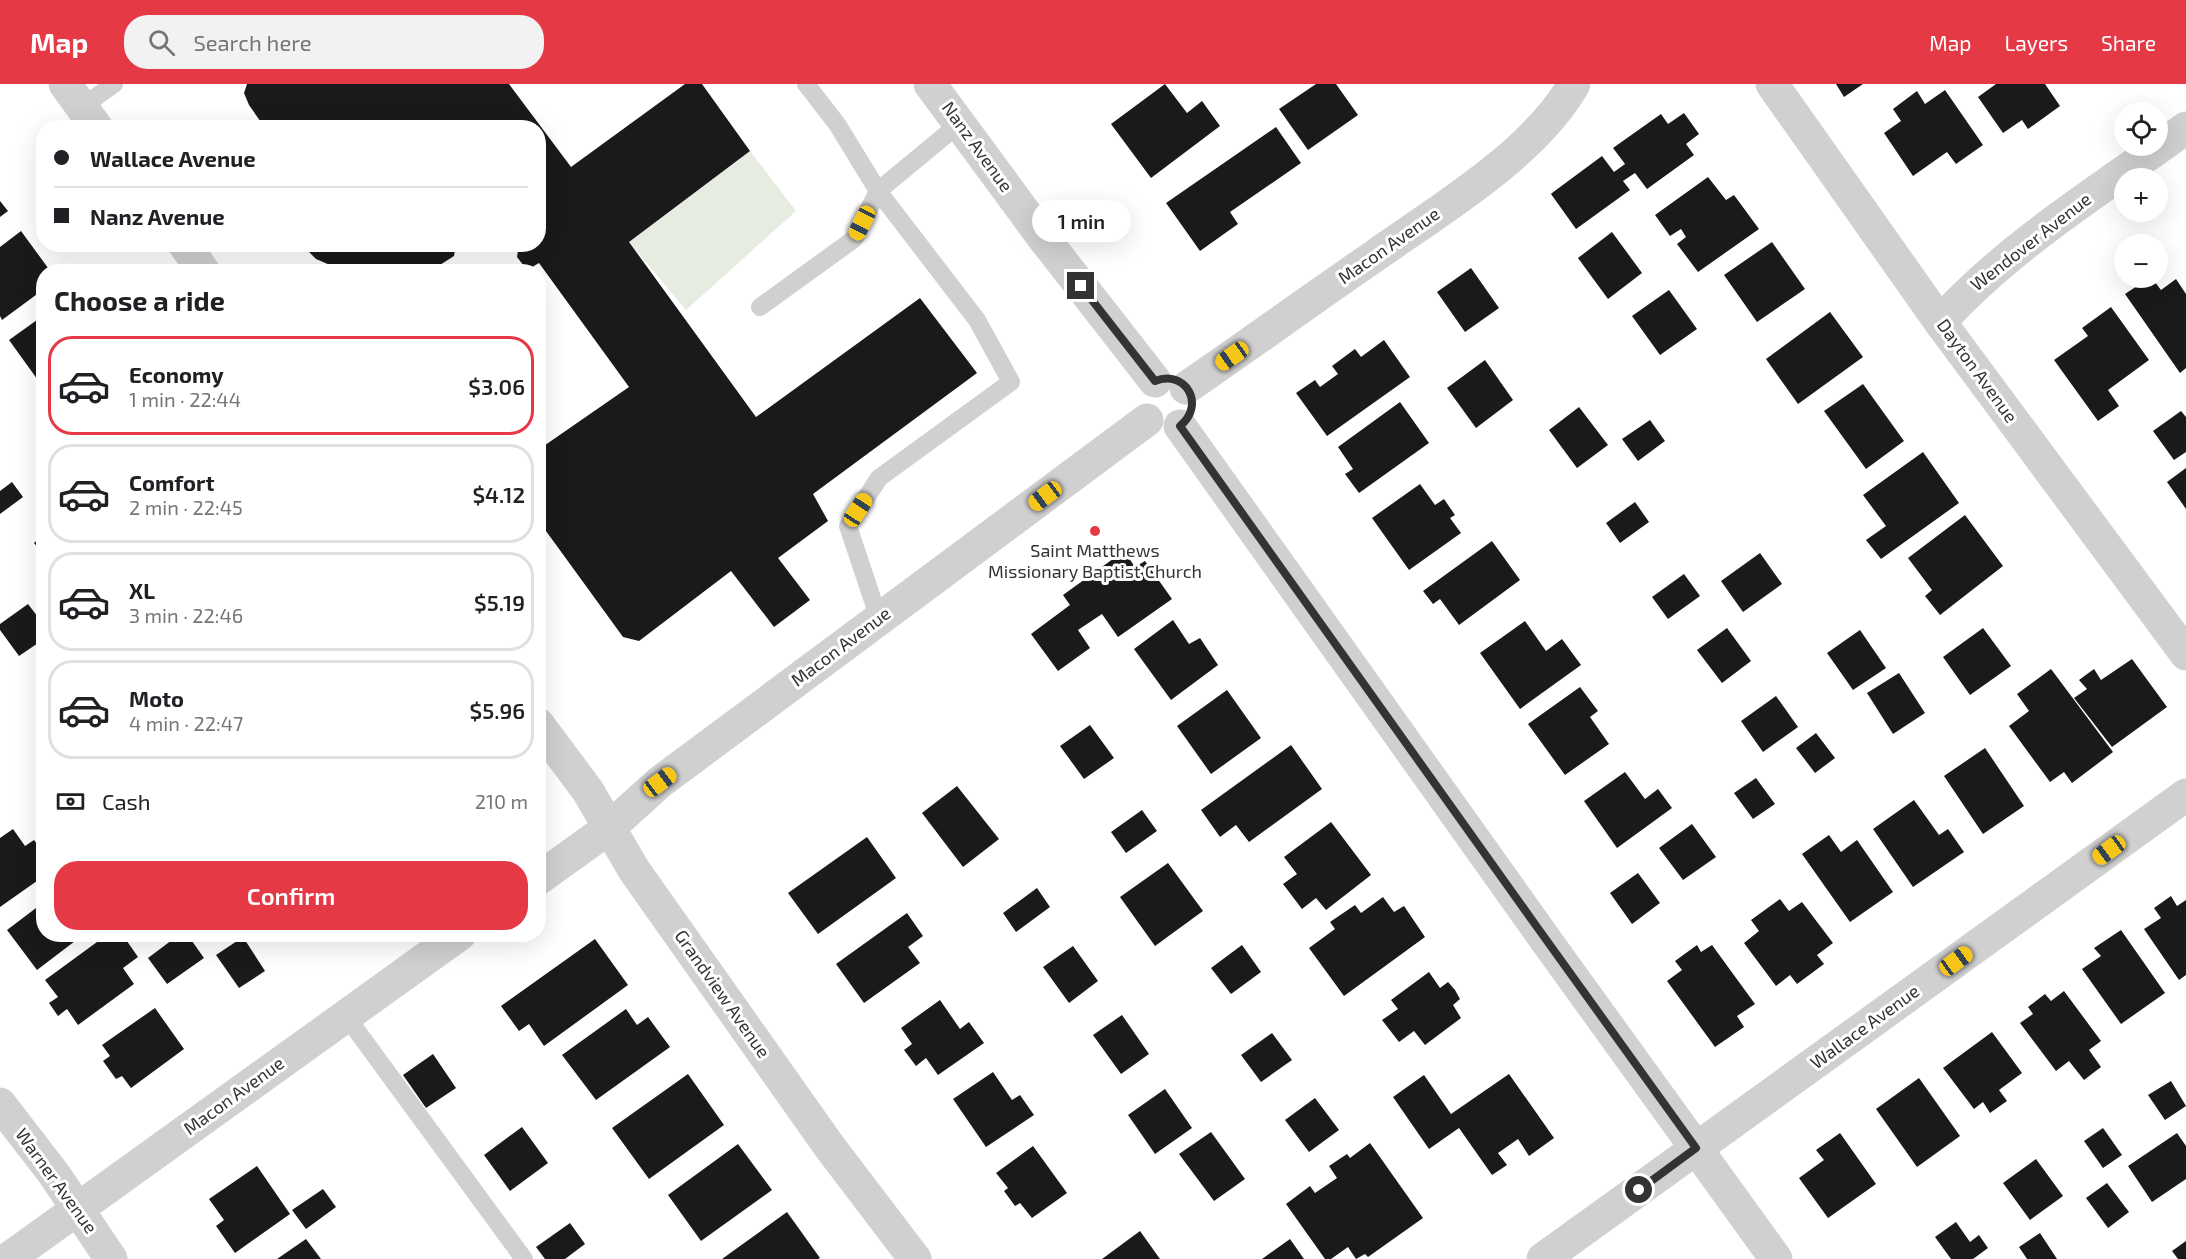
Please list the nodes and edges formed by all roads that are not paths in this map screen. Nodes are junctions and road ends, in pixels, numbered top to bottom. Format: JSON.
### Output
{"nodes":[{"id":1,"x":114,"y":84,"type":"edge"},
{"id":2,"x":806,"y":84,"type":"edge"},
{"id":3,"x":930,"y":84,"type":"edge"},
{"id":4,"x":1574,"y":84,"type":"edge"},
{"id":5,"x":1772,"y":84,"type":"edge"},
{"id":6,"x":81,"y":106,"type":"edge"},
{"id":7,"x":959,"y":124,"type":"junction"},
{"id":8,"x":2186,"y":128,"type":"edge"},
{"id":9,"x":878,"y":191,"type":"junction"},
{"id":10,"x":760,"y":307,"type":"dead end"},
{"id":11,"x":1941,"y":322,"type":"junction"},
{"id":12,"x":1171,"y":385,"type":"junction"},
{"id":13,"x":1147,"y":420,"type":"junction"},
{"id":14,"x":1180,"y":426,"type":"junction"},
{"id":15,"x":879,"y":619,"type":"junction"},
{"id":16,"x":2186,"y":654,"type":"edge"},
{"id":17,"x":546,"y":735,"type":"edge"},
{"id":18,"x":2186,"y":795,"type":"edge"},
{"id":19,"x":609,"y":828,"type":"junction"},
{"id":20,"x":546,"y":873,"type":"edge"},
{"id":21,"x":449,"y":942,"type":"edge"},
{"id":22,"x":346,"y":1016,"type":"junction"},
{"id":23,"x":0,"y":1104,"type":"edge"},
{"id":24,"x":1696,"y":1148,"type":"junction"},
{"id":25,"x":77,"y":1209,"type":"junction"},
{"id":26,"x":8,"y":1259,"type":"edge"},
{"id":27,"x":111,"y":1259,"type":"edge"},
{"id":28,"x":524,"y":1259,"type":"edge"},
{"id":29,"x":915,"y":1259,"type":"edge"},
{"id":30,"x":1543,"y":1259,"type":"edge"},
{"id":31,"x":1776,"y":1259,"type":"edge"}],
"edges":[{"from":1,"to":6,"type":"lane"},
{"from":2,"to":9,"type":"lane"},
{"from":3,"to":7,"type":"street","name":"Nanz Avenue"},
{"from":4,"to":12,"type":"street","name":"Macon Avenue"},
{"from":5,"to":11,"type":"street","name":"Dayton Avenue"},
{"from":7,"to":9,"type":"lane"},
{"from":7,"to":12,"type":"street","name":"Nanz Avenue"},
{"from":8,"to":11,"type":"street","name":"Wendover Avenue"},
{"from":9,"to":10,"type":"lane"},
{"from":9,"to":15,"type":"lane"},
{"from":11,"to":16,"type":"street","name":"Dayton Avenue"},
{"from":12,"to":13,"type":"street"},
{"from":12,"to":14,"type":"street"},
{"from":13,"to":14,"type":"street"},
{"from":13,"to":15,"type":"street","name":"Macon Avenue"},
{"from":14,"to":24,"type":"street"},
{"from":15,"to":19,"type":"street","name":"Macon Avenue"},
{"from":17,"to":19,"type":"street","name":"Grandview Avenue"},
{"from":18,"to":24,"type":"street","name":"Wallace Avenue"},
{"from":19,"to":20,"type":"street","name":"Macon Avenue"},
{"from":19,"to":29,"type":"street","name":"Grandview Avenue"},
{"from":21,"to":22,"type":"street","name":"Macon Avenue"},
{"from":22,"to":25,"type":"street","name":"Macon Avenue"},
{"from":22,"to":28,"type":"lane"},
{"from":23,"to":25,"type":"street","name":"Warner Avenue"},
{"from":24,"to":30,"type":"street","name":"Wallace Avenue"},
{"from":24,"to":31,"type":"street"},
{"from":25,"to":26,"type":"street","name":"Macon Avenue"},
{"from":25,"to":27,"type":"street","name":"Warner Avenue"}]}
